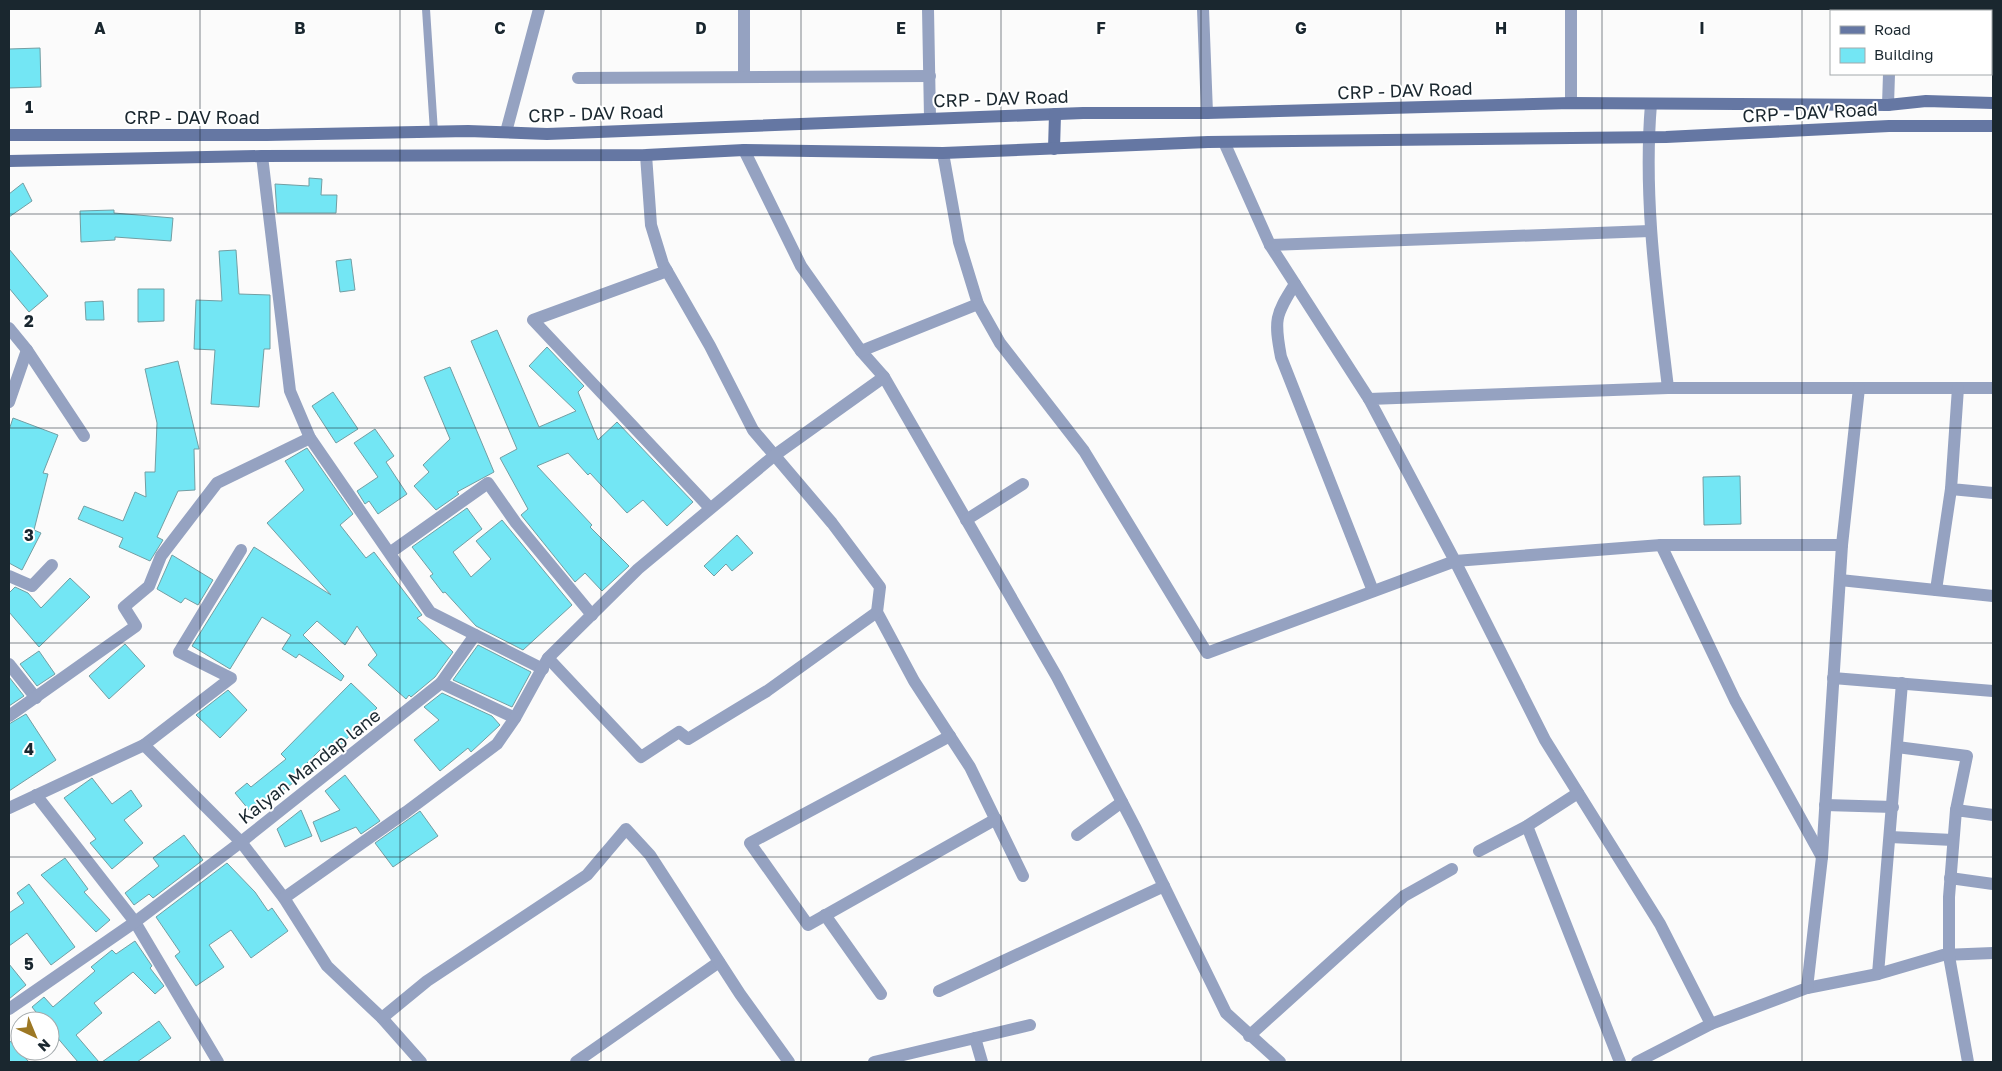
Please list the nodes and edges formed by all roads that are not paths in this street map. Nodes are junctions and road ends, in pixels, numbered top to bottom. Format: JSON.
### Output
{"nodes":[{"id":1,"x":426,"y":9,"type":"edge"},
{"id":2,"x":539,"y":9,"type":"edge"},
{"id":3,"x":744,"y":9,"type":"edge"},
{"id":4,"x":928,"y":9,"type":"edge"},
{"id":5,"x":1203,"y":9,"type":"edge"},
{"id":6,"x":1571,"y":9,"type":"edge"},
{"id":7,"x":1889,"y":75,"type":"edge"},
{"id":8,"x":930,"y":76,"type":"junction"},
{"id":9,"x":744,"y":77,"type":"junction"},
{"id":10,"x":578,"y":78,"type":"dead end"},
{"id":11,"x":1571,"y":103,"type":"junction"},
{"id":12,"x":1993,"y":103,"type":"edge"},
{"id":13,"x":1651,"y":104,"type":"junction"},
{"id":14,"x":1888,"y":105,"type":"junction"},
{"id":15,"x":1207,"y":113,"type":"junction"},
{"id":16,"x":1055,"y":114,"type":"junction"},
{"id":17,"x":930,"y":118,"type":"junction"},
{"id":18,"x":1993,"y":126,"type":"edge"},
{"id":19,"x":434,"y":132,"type":"junction"},
{"id":20,"x":506,"y":132,"type":"junction"},
{"id":21,"x":9,"y":135,"type":"edge"},
{"id":22,"x":1648,"y":136,"type":"junction"},
{"id":23,"x":1224,"y":142,"type":"junction"},
{"id":24,"x":1054,"y":149,"type":"junction"},
{"id":25,"x":744,"y":150,"type":"junction"},
{"id":26,"x":943,"y":153,"type":"junction"},
{"id":27,"x":646,"y":155,"type":"junction"},
{"id":28,"x":262,"y":156,"type":"junction"},
{"id":29,"x":9,"y":161,"type":"edge"},
{"id":30,"x":1650,"y":230,"type":"junction"},
{"id":31,"x":1270,"y":245,"type":"junction"},
{"id":32,"x":667,"y":271,"type":"junction"},
{"id":33,"x":1295,"y":284,"type":"junction"},
{"id":34,"x":978,"y":304,"type":"junction"},
{"id":35,"x":9,"y":328,"type":"edge"},
{"id":36,"x":28,"y":350,"type":"junction"},
{"id":37,"x":861,"y":351,"type":"junction"},
{"id":38,"x":884,"y":377,"type":"junction"},
{"id":39,"x":1668,"y":388,"type":"junction"},
{"id":40,"x":1859,"y":388,"type":"junction"},
{"id":41,"x":1958,"y":388,"type":"junction"},
{"id":42,"x":1993,"y":388,"type":"edge"},
{"id":43,"x":1369,"y":398,"type":"junction"},
{"id":44,"x":9,"y":402,"type":"edge"},
{"id":45,"x":84,"y":436,"type":"dead end"},
{"id":46,"x":310,"y":438,"type":"junction"},
{"id":47,"x":774,"y":454,"type":"junction"},
{"id":48,"x":1023,"y":484,"type":"dead end"},
{"id":49,"x":1951,"y":489,"type":"junction"},
{"id":50,"x":1993,"y":493,"type":"edge"},
{"id":51,"x":710,"y":508,"type":"junction"},
{"id":52,"x":966,"y":520,"type":"junction"},
{"id":53,"x":1661,"y":544,"type":"junction"},
{"id":54,"x":1842,"y":545,"type":"junction"},
{"id":55,"x":241,"y":550,"type":"dead end"},
{"id":56,"x":391,"y":552,"type":"junction"},
{"id":57,"x":1455,"y":561,"type":"junction"},
{"id":58,"x":52,"y":565,"type":"dead end"},
{"id":59,"x":9,"y":576,"type":"edge"},
{"id":60,"x":1840,"y":580,"type":"junction"},
{"id":61,"x":1936,"y":590,"type":"junction"},
{"id":62,"x":1373,"y":591,"type":"junction"},
{"id":63,"x":1993,"y":596,"type":"edge"},
{"id":64,"x":877,"y":612,"type":"junction"},
{"id":65,"x":592,"y":615,"type":"junction"},
{"id":66,"x":475,"y":635,"type":"junction"},
{"id":67,"x":9,"y":664,"type":"edge"},
{"id":68,"x":545,"y":664,"type":"junction"},
{"id":69,"x":1833,"y":678,"type":"junction"},
{"id":70,"x":441,"y":683,"type":"junction"},
{"id":71,"x":1902,"y":683,"type":"junction"},
{"id":72,"x":1993,"y":691,"type":"edge"},
{"id":73,"x":36,"y":698,"type":"junction"},
{"id":74,"x":9,"y":716,"type":"edge"},
{"id":75,"x":515,"y":718,"type":"junction"},
{"id":76,"x":950,"y":736,"type":"junction"},
{"id":77,"x":144,"y":745,"type":"junction"},
{"id":78,"x":1897,"y":747,"type":"junction"},
{"id":79,"x":1578,"y":793,"type":"junction"},
{"id":80,"x":36,"y":795,"type":"junction"},
{"id":81,"x":1122,"y":802,"type":"junction"},
{"id":82,"x":1825,"y":805,"type":"junction"},
{"id":83,"x":1893,"y":806,"type":"junction"},
{"id":84,"x":9,"y":808,"type":"edge"},
{"id":85,"x":1956,"y":810,"type":"junction"},
{"id":86,"x":1993,"y":815,"type":"edge"},
{"id":87,"x":996,"y":819,"type":"junction"},
{"id":88,"x":1527,"y":826,"type":"junction"},
{"id":89,"x":1077,"y":835,"type":"dead end"},
{"id":90,"x":1890,"y":837,"type":"junction"},
{"id":91,"x":1953,"y":840,"type":"junction"},
{"id":92,"x":241,"y":842,"type":"junction"},
{"id":93,"x":1480,"y":851,"type":"dead end"},
{"id":94,"x":1822,"y":857,"type":"junction"},
{"id":95,"x":1452,"y":869,"type":"dead end"},
{"id":96,"x":1023,"y":876,"type":"dead end"},
{"id":97,"x":1950,"y":878,"type":"junction"},
{"id":98,"x":1993,"y":884,"type":"edge"},
{"id":99,"x":1164,"y":886,"type":"junction"},
{"id":100,"x":284,"y":898,"type":"junction"},
{"id":101,"x":824,"y":915,"type":"junction"},
{"id":102,"x":135,"y":922,"type":"junction"},
{"id":103,"x":1993,"y":953,"type":"edge"},
{"id":104,"x":1949,"y":956,"type":"junction"},
{"id":105,"x":719,"y":962,"type":"junction"},
{"id":106,"x":1878,"y":974,"type":"junction"},
{"id":107,"x":1807,"y":988,"type":"junction"},
{"id":108,"x":939,"y":990,"type":"dead end"},
{"id":109,"x":881,"y":994,"type":"dead end"},
{"id":110,"x":9,"y":1009,"type":"edge"},
{"id":111,"x":382,"y":1018,"type":"junction"},
{"id":112,"x":1711,"y":1024,"type":"junction"},
{"id":113,"x":1030,"y":1025,"type":"dead end"},
{"id":114,"x":1249,"y":1036,"type":"junction"},
{"id":115,"x":975,"y":1038,"type":"junction"},
{"id":116,"x":218,"y":1062,"type":"edge"},
{"id":117,"x":421,"y":1062,"type":"edge"},
{"id":118,"x":576,"y":1062,"type":"edge"},
{"id":119,"x":789,"y":1062,"type":"edge"},
{"id":120,"x":874,"y":1062,"type":"edge"},
{"id":121,"x":982,"y":1062,"type":"edge"},
{"id":122,"x":1280,"y":1062,"type":"edge"},
{"id":123,"x":1620,"y":1062,"type":"edge"},
{"id":124,"x":1637,"y":1062,"type":"edge"},
{"id":125,"x":1968,"y":1062,"type":"edge"}],
"edges":[{"from":1,"to":19,"type":"lane"},
{"from":2,"to":20,"type":"street"},
{"from":3,"to":9,"type":"street"},
{"from":4,"to":8,"type":"street"},
{"from":5,"to":15,"type":"street"},
{"from":6,"to":11,"type":"street"},
{"from":7,"to":14,"type":"street"},
{"from":8,"to":9,"type":"street"},
{"from":8,"to":17,"type":"street"},
{"from":9,"to":10,"type":"street"},
{"from":11,"to":13,"type":"street","name":"CRP - DAV Road"},
{"from":11,"to":15,"type":"street","name":"CRP - DAV Road"},
{"from":12,"to":14,"type":"street","name":"CRP - DAV Road"},
{"from":13,"to":14,"type":"street","name":"CRP - DAV Road"},
{"from":13,"to":22,"type":"street"},
{"from":15,"to":16,"type":"street","name":"CRP - DAV Road"},
{"from":16,"to":17,"type":"street","name":"CRP - DAV Road"},
{"from":16,"to":24,"type":"street"},
{"from":17,"to":20,"type":"street","name":"CRP - DAV Road"},
{"from":18,"to":22,"type":"street","name":"CRP - DAV Road"},
{"from":19,"to":20,"type":"street","name":"CRP - DAV Road"},
{"from":19,"to":21,"type":"street","name":"CRP - DAV Road"},
{"from":22,"to":23,"type":"street","name":"CRP - DAV Road"},
{"from":22,"to":30,"type":"street"},
{"from":23,"to":24,"type":"street","name":"CRP - DAV Road"},
{"from":23,"to":31,"type":"street"},
{"from":24,"to":26,"type":"street","name":"CRP - DAV Road"},
{"from":25,"to":26,"type":"street","name":"CRP - DAV Road"},
{"from":25,"to":27,"type":"street","name":"CRP - DAV Road"},
{"from":25,"to":37,"type":"street"},
{"from":26,"to":34,"type":"street"},
{"from":27,"to":28,"type":"street","name":"CRP - DAV Road"},
{"from":27,"to":32,"type":"street"},
{"from":28,"to":29,"type":"street","name":"CRP - DAV Road"},
{"from":28,"to":46,"type":"street"},
{"from":30,"to":31,"type":"street"},
{"from":30,"to":39,"type":"street"},
{"from":31,"to":33,"type":"street"},
{"from":32,"to":47,"type":"street"},
{"from":32,"to":51,"type":"street"},
{"from":33,"to":43,"type":"street"},
{"from":33,"to":62,"type":"street"},
{"from":34,"to":37,"type":"street"},
{"from":34,"to":62,"type":"street"},
{"from":35,"to":36,"type":"street"},
{"from":36,"to":44,"type":"street"},
{"from":36,"to":45,"type":"street"},
{"from":37,"to":38,"type":"street"},
{"from":38,"to":47,"type":"street"},
{"from":38,"to":52,"type":"street"},
{"from":39,"to":40,"type":"street"},
{"from":39,"to":43,"type":"street"},
{"from":40,"to":41,"type":"street"},
{"from":40,"to":54,"type":"street"},
{"from":41,"to":42,"type":"street"},
{"from":41,"to":49,"type":"street"},
{"from":43,"to":57,"type":"street"},
{"from":46,"to":56,"type":"street"},
{"from":46,"to":73,"type":"street"},
{"from":47,"to":51,"type":"street"},
{"from":47,"to":64,"type":"street"},
{"from":48,"to":52,"type":"street"},
{"from":49,"to":50,"type":"street"},
{"from":49,"to":61,"type":"street"},
{"from":51,"to":65,"type":"street"},
{"from":52,"to":81,"type":"street"},
{"from":53,"to":54,"type":"street"},
{"from":53,"to":57,"type":"street"},
{"from":53,"to":94,"type":"street"},
{"from":54,"to":60,"type":"street"},
{"from":55,"to":77,"type":"street"},
{"from":56,"to":65,"type":"street"},
{"from":56,"to":66,"type":"street"},
{"from":57,"to":62,"type":"street"},
{"from":57,"to":79,"type":"street"},
{"from":58,"to":59,"type":"street"},
{"from":60,"to":61,"type":"street"},
{"from":60,"to":69,"type":"street"},
{"from":61,"to":63,"type":"street"},
{"from":64,"to":68,"type":"street"},
{"from":64,"to":76,"type":"street"},
{"from":65,"to":68,"type":"street"},
{"from":66,"to":68,"type":"street"},
{"from":66,"to":70,"type":"street","name":"Kalyan Mandap lane"},
{"from":67,"to":73,"type":"street"},
{"from":68,"to":75,"type":"street"},
{"from":69,"to":71,"type":"street"},
{"from":69,"to":82,"type":"street"},
{"from":70,"to":75,"type":"street"},
{"from":70,"to":92,"type":"street","name":"Kalyan Mandap lane"},
{"from":71,"to":72,"type":"street"},
{"from":71,"to":78,"type":"street"},
{"from":73,"to":74,"type":"street"},
{"from":75,"to":100,"type":"street"},
{"from":76,"to":87,"type":"street"},
{"from":76,"to":101,"type":"street"},
{"from":77,"to":80,"type":"street"},
{"from":77,"to":92,"type":"street","name":"Kalyan Mandap lane"},
{"from":78,"to":83,"type":"street"},
{"from":78,"to":85,"type":"street"},
{"from":79,"to":88,"type":"street"},
{"from":79,"to":112,"type":"street"},
{"from":80,"to":84,"type":"street"},
{"from":80,"to":102,"type":"street"},
{"from":81,"to":89,"type":"street"},
{"from":81,"to":99,"type":"street"},
{"from":82,"to":83,"type":"street"},
{"from":82,"to":94,"type":"street"},
{"from":83,"to":90,"type":"street"},
{"from":85,"to":86,"type":"street"},
{"from":85,"to":91,"type":"street"},
{"from":87,"to":96,"type":"street"},
{"from":87,"to":101,"type":"street"},
{"from":88,"to":93,"type":"street"},
{"from":88,"to":123,"type":"street"},
{"from":90,"to":91,"type":"street"},
{"from":90,"to":106,"type":"street"},
{"from":91,"to":97,"type":"street"},
{"from":92,"to":100,"type":"street"},
{"from":92,"to":102,"type":"street"},
{"from":94,"to":107,"type":"street"},
{"from":95,"to":114,"type":"street"},
{"from":97,"to":98,"type":"street"},
{"from":97,"to":104,"type":"street"},
{"from":99,"to":108,"type":"street"},
{"from":99,"to":114,"type":"street"},
{"from":100,"to":111,"type":"street"},
{"from":101,"to":109,"type":"street"},
{"from":102,"to":110,"type":"street"},
{"from":102,"to":116,"type":"street"},
{"from":103,"to":104,"type":"street"},
{"from":104,"to":106,"type":"street"},
{"from":104,"to":125,"type":"street"},
{"from":105,"to":111,"type":"street"},
{"from":105,"to":118,"type":"street"},
{"from":105,"to":119,"type":"street"},
{"from":106,"to":107,"type":"street"},
{"from":107,"to":112,"type":"street"},
{"from":111,"to":117,"type":"street"},
{"from":112,"to":124,"type":"street"},
{"from":113,"to":115,"type":"street"},
{"from":114,"to":122,"type":"street"},
{"from":115,"to":120,"type":"street"},
{"from":115,"to":121,"type":"street"}]}
